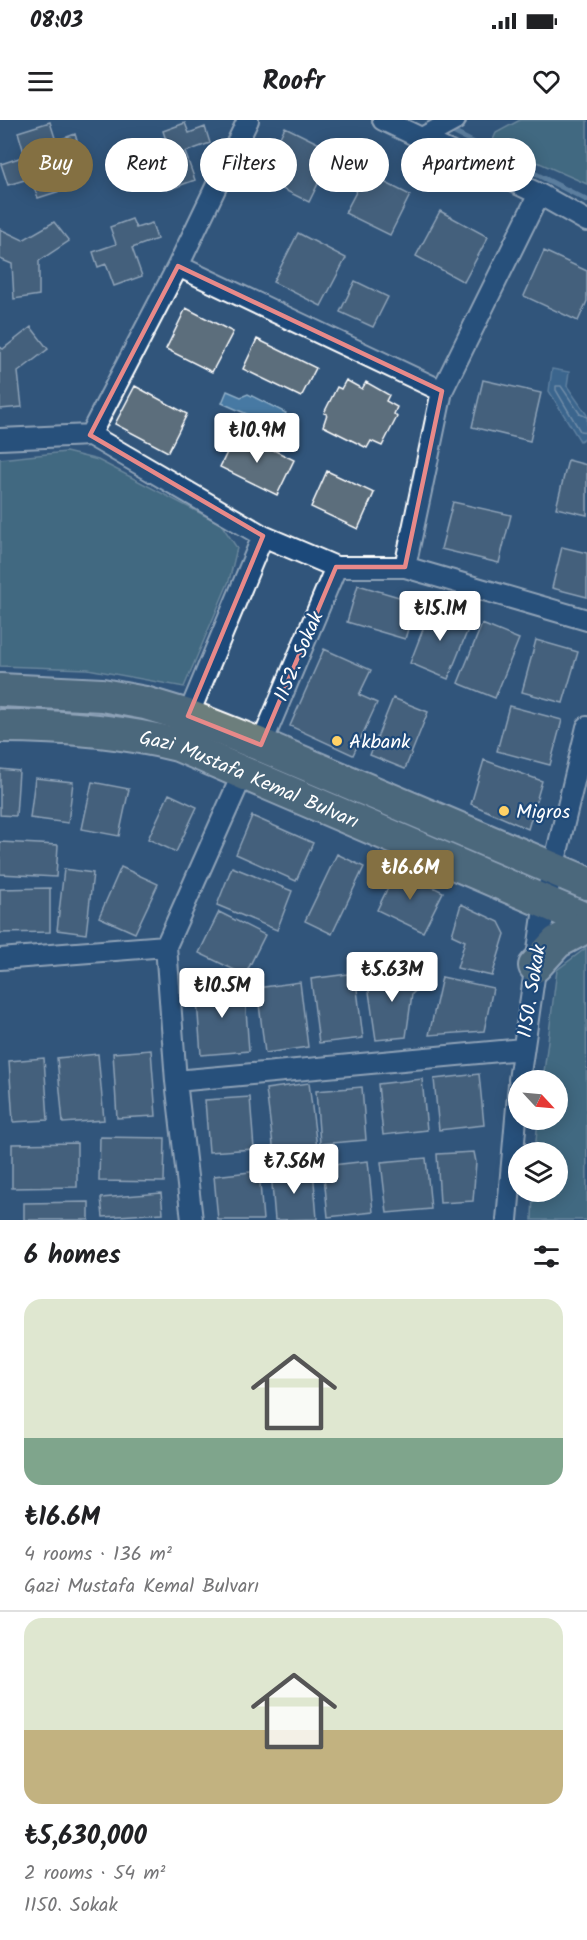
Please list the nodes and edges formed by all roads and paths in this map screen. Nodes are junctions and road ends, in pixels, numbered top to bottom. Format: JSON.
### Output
{"nodes":[{"id":1,"x":248,"y":120,"type":"edge"},
{"id":2,"x":383,"y":120,"type":"edge"},
{"id":3,"x":455,"y":120,"type":"edge"},
{"id":4,"x":427,"y":136,"type":"junction"},
{"id":5,"x":538,"y":194,"type":"junction"},
{"id":6,"x":587,"y":221,"type":"edge"},
{"id":7,"x":178,"y":266,"type":"junction"},
{"id":8,"x":442,"y":391,"type":"junction"},
{"id":9,"x":90,"y":435,"type":"junction"},
{"id":10,"x":0,"y":439,"type":"edge"},
{"id":11,"x":263,"y":536,"type":"junction"},
{"id":12,"x":336,"y":567,"type":"junction"},
{"id":13,"x":405,"y":567,"type":"junction"},
{"id":14,"x":587,"y":620,"type":"edge"},
{"id":15,"x":0,"y":690,"type":"edge"},
{"id":16,"x":188,"y":716,"type":"junction"},
{"id":17,"x":0,"y":726,"type":"edge"},
{"id":18,"x":587,"y":727,"type":"edge"},
{"id":19,"x":261,"y":745,"type":"junction"},
{"id":20,"x":243,"y":772,"type":"junction"},
{"id":21,"x":552,"y":868,"type":"junction"},
{"id":22,"x":587,"y":883,"type":"edge"},
{"id":23,"x":545,"y":902,"type":"junction"},
{"id":24,"x":587,"y":920,"type":"edge"},
{"id":25,"x":587,"y":926,"type":"edge"},
{"id":26,"x":166,"y":946,"type":"junction"},
{"id":27,"x":0,"y":959,"type":"edge"},
{"id":28,"x":535,"y":966,"type":"junction"},
{"id":29,"x":522,"y":1049,"type":"junction"},
{"id":30,"x":520,"y":1070,"type":"edge"},
{"id":31,"x":176,"y":1081,"type":"junction"},
{"id":32,"x":515,"y":1130,"type":"edge"},
{"id":33,"x":192,"y":1220,"type":"edge"},
{"id":34,"x":507,"y":1220,"type":"edge"}],
"edges":[{"from":1,"to":7,"type":"street"},
{"from":2,"to":4,"type":"street"},
{"from":3,"to":4,"type":"street"},
{"from":4,"to":5,"type":"street"},
{"from":5,"to":6,"type":"street"},
{"from":5,"to":8,"type":"street"},
{"from":7,"to":8,"type":"street"},
{"from":7,"to":9,"type":"street"},
{"from":8,"to":13,"type":"street"},
{"from":9,"to":10,"type":"street"},
{"from":9,"to":11,"type":"street"},
{"from":11,"to":12,"type":"street"},
{"from":11,"to":16,"type":"street"},
{"from":12,"to":13,"type":"street"},
{"from":12,"to":19,"type":"street","name":"1152. Sokak"},
{"from":13,"to":14,"type":"street"},
{"from":15,"to":16,"type":"main road","name":"Gazi Mustafa Kemal Bulvarı"},
{"from":16,"to":19,"type":"main road","name":"Gazi Mustafa Kemal Bulvarı"},
{"from":17,"to":20,"type":"main road","name":"Gazi Mustafa Kemal Bulvarı"},
{"from":18,"to":21,"type":"street","name":"1150. Sokak"},
{"from":19,"to":21,"type":"main road","name":"Gazi Mustafa Kemal Bulvarı"},
{"from":20,"to":23,"type":"main road","name":"Gazi Mustafa Kemal Bulvarı"},
{"from":20,"to":26,"type":"street"},
{"from":21,"to":22,"type":"main road","name":"Gazi Mustafa Kemal Bulvarı"},
{"from":21,"to":23,"type":"street","name":"1150. Sokak"},
{"from":23,"to":24,"type":"main road","name":"Gazi Mustafa Kemal Bulvarı"},
{"from":23,"to":28,"type":"street","name":"1150. Sokak"},
{"from":25,"to":28,"type":"main road"},
{"from":26,"to":27,"type":"street"},
{"from":26,"to":31,"type":"street"},
{"from":28,"to":29,"type":"street","name":"1150. Sokak"},
{"from":29,"to":30,"type":"street","name":"1150. Sokak"},
{"from":29,"to":31,"type":"street"},
{"from":31,"to":33,"type":"street"},
{"from":32,"to":34,"type":"street","name":"1150. Sokak"}]}
